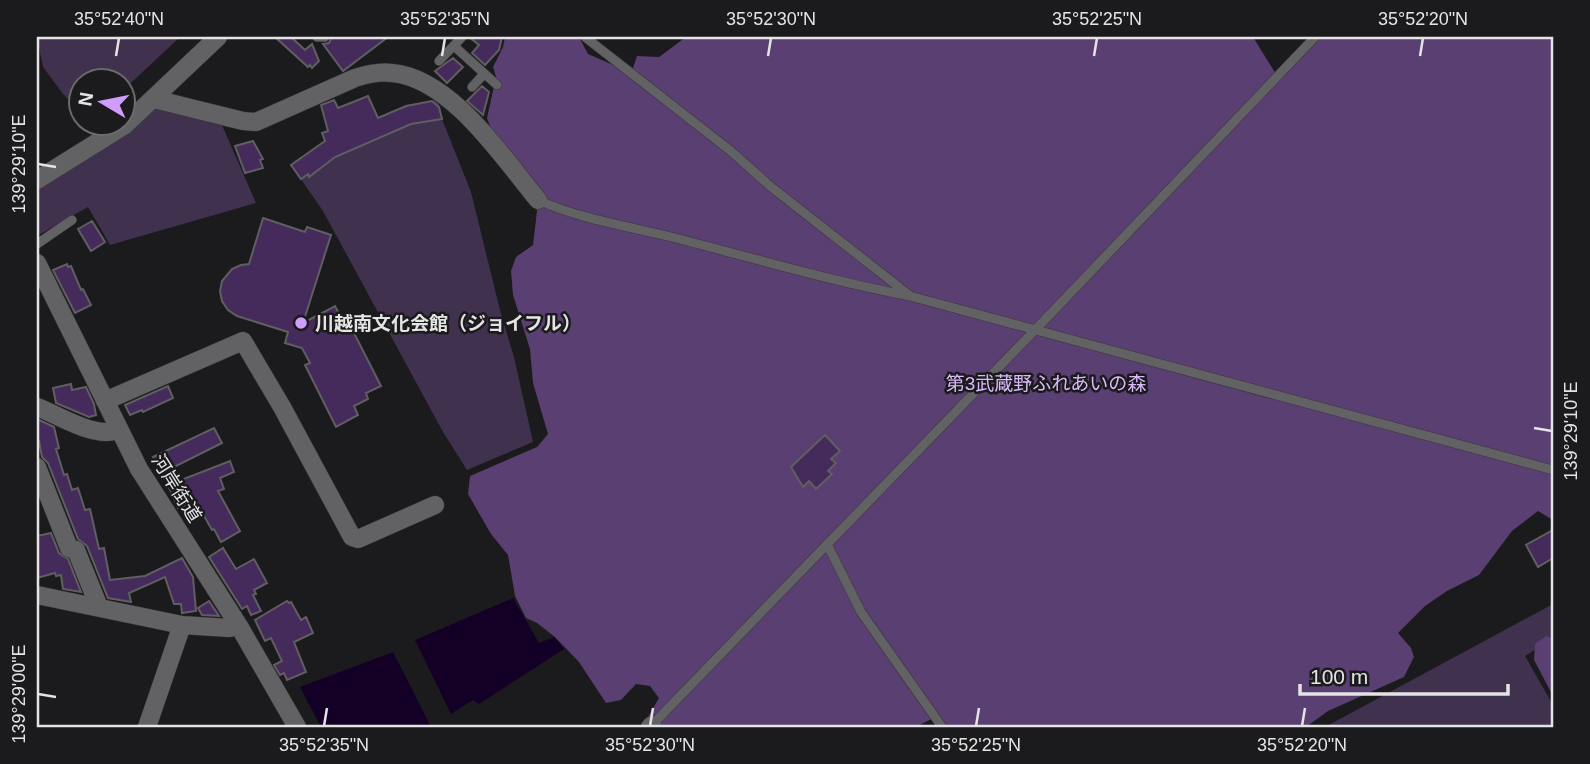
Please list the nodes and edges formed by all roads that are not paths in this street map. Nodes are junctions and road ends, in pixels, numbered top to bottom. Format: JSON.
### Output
{"nodes":[{"id":1,"x":218,"y":37,"type":"edge"},
{"id":2,"x":317,"y":37,"type":"edge"},
{"id":3,"x":325,"y":37,"type":"edge"},
{"id":4,"x":462,"y":37,"type":"edge"},
{"id":5,"x":584,"y":37,"type":"edge"},
{"id":6,"x":1315,"y":37,"type":"edge"},
{"id":7,"x":454,"y":46,"type":"junction"},
{"id":8,"x":439,"y":61,"type":"dead end"},
{"id":9,"x":484,"y":74,"type":"junction"},
{"id":10,"x":497,"y":85,"type":"dead end"},
{"id":11,"x":472,"y":87,"type":"dead end"},
{"id":12,"x":154,"y":99,"type":"junction"},
{"id":13,"x":37,"y":180,"type":"edge"},
{"id":14,"x":538,"y":200,"type":"joint"},
{"id":15,"x":72,"y":220,"type":"dead end"},
{"id":16,"x":37,"y":244,"type":"edge"},
{"id":17,"x":37,"y":263,"type":"edge"},
{"id":18,"x":910,"y":296,"type":"junction"},
{"id":19,"x":1035,"y":330,"type":"junction"},
{"id":20,"x":105,"y":401,"type":"junction"},
{"id":21,"x":37,"y":407,"type":"edge"},
{"id":22,"x":118,"y":429,"type":"junction"},
{"id":23,"x":37,"y":467,"type":"edge"},
{"id":24,"x":1553,"y":470,"type":"edge"},
{"id":25,"x":435,"y":505,"type":"dead end"},
{"id":26,"x":827,"y":544,"type":"junction"},
{"id":27,"x":37,"y":595,"type":"edge"},
{"id":28,"x":99,"y":607,"type":"junction"},
{"id":29,"x":182,"y":625,"type":"junction"},
{"id":30,"x":239,"y":626,"type":"junction"},
{"id":31,"x":651,"y":726,"type":"edge"},
{"id":32,"x":147,"y":727,"type":"edge"},
{"id":33,"x":296,"y":727,"type":"edge"},
{"id":34,"x":942,"y":727,"type":"edge"}],
"edges":[{"from":1,"to":12,"type":"street"},
{"from":2,"to":3,"type":"lane"},
{"from":4,"to":7,"type":"lane"},
{"from":5,"to":18,"type":"lane"},
{"from":6,"to":19,"type":"lane"},
{"from":7,"to":8,"type":"lane"},
{"from":7,"to":9,"type":"lane"},
{"from":9,"to":10,"type":"lane"},
{"from":9,"to":11,"type":"lane"},
{"from":12,"to":13,"type":"street"},
{"from":12,"to":14,"type":"street"},
{"from":14,"to":18,"type":"lane"},
{"from":15,"to":16,"type":"lane"},
{"from":17,"to":20,"type":"street","name":"河岸街道"},
{"from":18,"to":19,"type":"lane"},
{"from":19,"to":24,"type":"lane"},
{"from":19,"to":26,"type":"lane"},
{"from":20,"to":22,"type":"street","name":"河岸街道"},
{"from":20,"to":25,"type":"street"},
{"from":21,"to":22,"type":"street"},
{"from":22,"to":30,"type":"street","name":"河岸街道"},
{"from":23,"to":28,"type":"street"},
{"from":26,"to":31,"type":"lane"},
{"from":26,"to":34,"type":"lane"},
{"from":27,"to":28,"type":"street"},
{"from":28,"to":29,"type":"street"},
{"from":29,"to":30,"type":"street"},
{"from":29,"to":32,"type":"street"},
{"from":30,"to":33,"type":"street","name":"河岸街道"}]}
